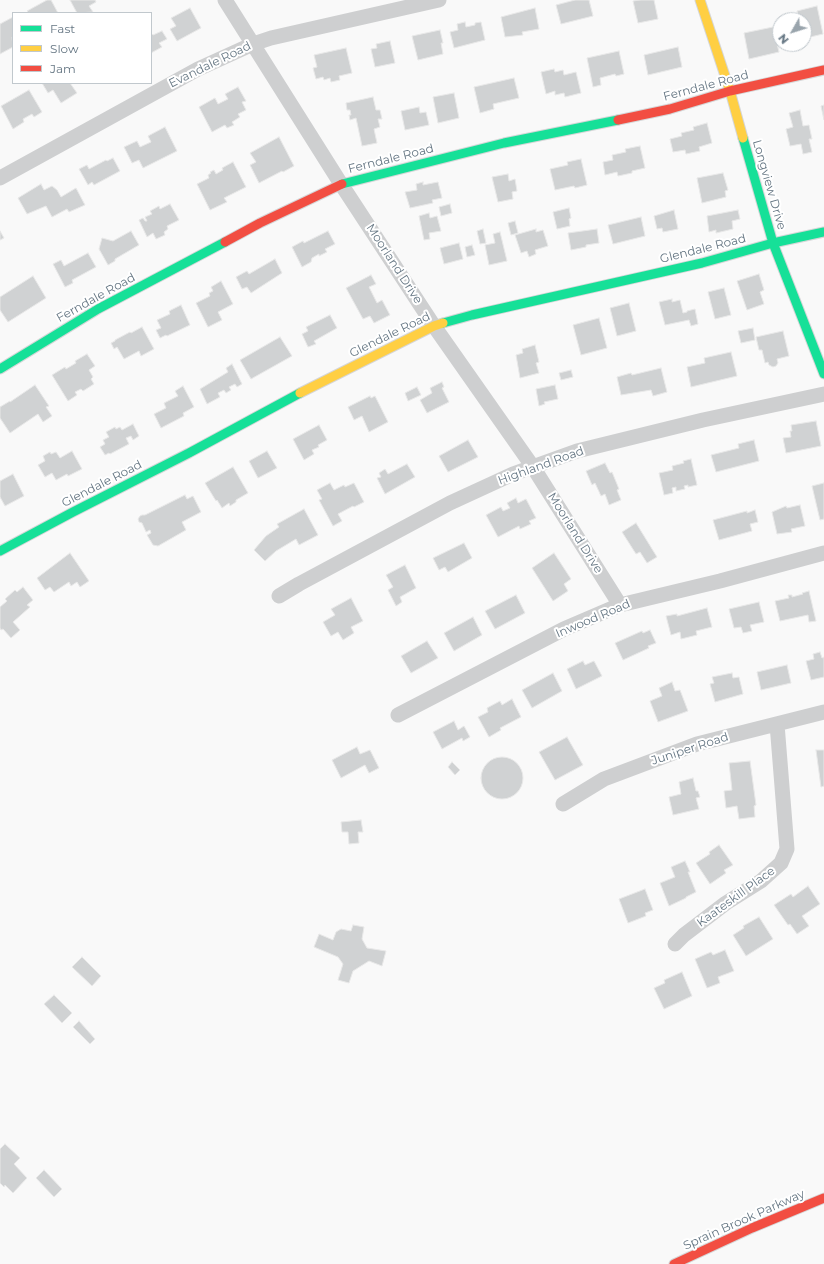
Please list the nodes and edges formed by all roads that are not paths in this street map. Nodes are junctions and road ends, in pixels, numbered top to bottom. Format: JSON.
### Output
{"nodes":[{"id":1,"x":225,"y":0,"type":"edge"},
{"id":2,"x":439,"y":0,"type":"edge"},
{"id":3,"x":700,"y":0,"type":"edge"},
{"id":4,"x":253,"y":44,"type":"junction"},
{"id":5,"x":824,"y":70,"type":"edge"},
{"id":6,"x":730,"y":92,"type":"junction"},
{"id":7,"x":0,"y":178,"type":"edge"},
{"id":8,"x":341,"y":184,"type":"junction"},
{"id":9,"x":824,"y":232,"type":"edge"},
{"id":10,"x":773,"y":243,"type":"junction"},
{"id":11,"x":434,"y":326,"type":"junction"},
{"id":12,"x":0,"y":368,"type":"edge"},
{"id":13,"x":824,"y":374,"type":"edge"},
{"id":14,"x":824,"y":394,"type":"edge"},
{"id":15,"x":533,"y":467,"type":"junction"},
{"id":16,"x":0,"y":551,"type":"edge"},
{"id":17,"x":824,"y":553,"type":"edge"},
{"id":18,"x":279,"y":596,"type":"dead end"},
{"id":19,"x":620,"y":605,"type":"junction"},
{"id":20,"x":824,"y":712,"type":"edge"},
{"id":21,"x":398,"y":715,"type":"dead end"},
{"id":22,"x":777,"y":724,"type":"junction"},
{"id":23,"x":563,"y":804,"type":"dead end"},
{"id":24,"x":675,"y":944,"type":"dead end"},
{"id":25,"x":824,"y":1198,"type":"edge"},
{"id":26,"x":674,"y":1264,"type":"edge"}],
"edges":[{"from":1,"to":4,"type":"street","name":"Moorland Drive"},
{"from":2,"to":4,"type":"street","name":"Evandale Road"},
{"from":3,"to":6,"type":"main road","name":"Longview Drive"},
{"from":4,"to":7,"type":"street","name":"Evandale Road"},
{"from":4,"to":8,"type":"street","name":"Moorland Drive"},
{"from":5,"to":6,"type":"main road","name":"Ferndale Road"},
{"from":6,"to":8,"type":"main road","name":"Ferndale Road"},
{"from":6,"to":10,"type":"main road","name":"Longview Drive"},
{"from":8,"to":11,"type":"street","name":"Moorland Drive"},
{"from":8,"to":12,"type":"main road","name":"Ferndale Road"},
{"from":9,"to":10,"type":"main road","name":"Glendale Road"},
{"from":10,"to":11,"type":"main road","name":"Glendale Road"},
{"from":10,"to":13,"type":"main road","name":"Longview Drive"},
{"from":11,"to":15,"type":"street","name":"Moorland Drive"},
{"from":11,"to":16,"type":"main road","name":"Glendale Road"},
{"from":14,"to":15,"type":"street","name":"Highland Road"},
{"from":15,"to":18,"type":"street","name":"Highland Road"},
{"from":15,"to":19,"type":"street","name":"Moorland Drive"},
{"from":17,"to":19,"type":"street","name":"Inwood Road"},
{"from":19,"to":21,"type":"street","name":"Inwood Road"},
{"from":20,"to":22,"type":"street","name":"Juniper Road"},
{"from":22,"to":23,"type":"street","name":"Juniper Road"},
{"from":22,"to":24,"type":"street","name":"Kaateskill Place"},
{"from":25,"to":26,"type":"main road","name":"Sprain Brook Parkway"}]}
